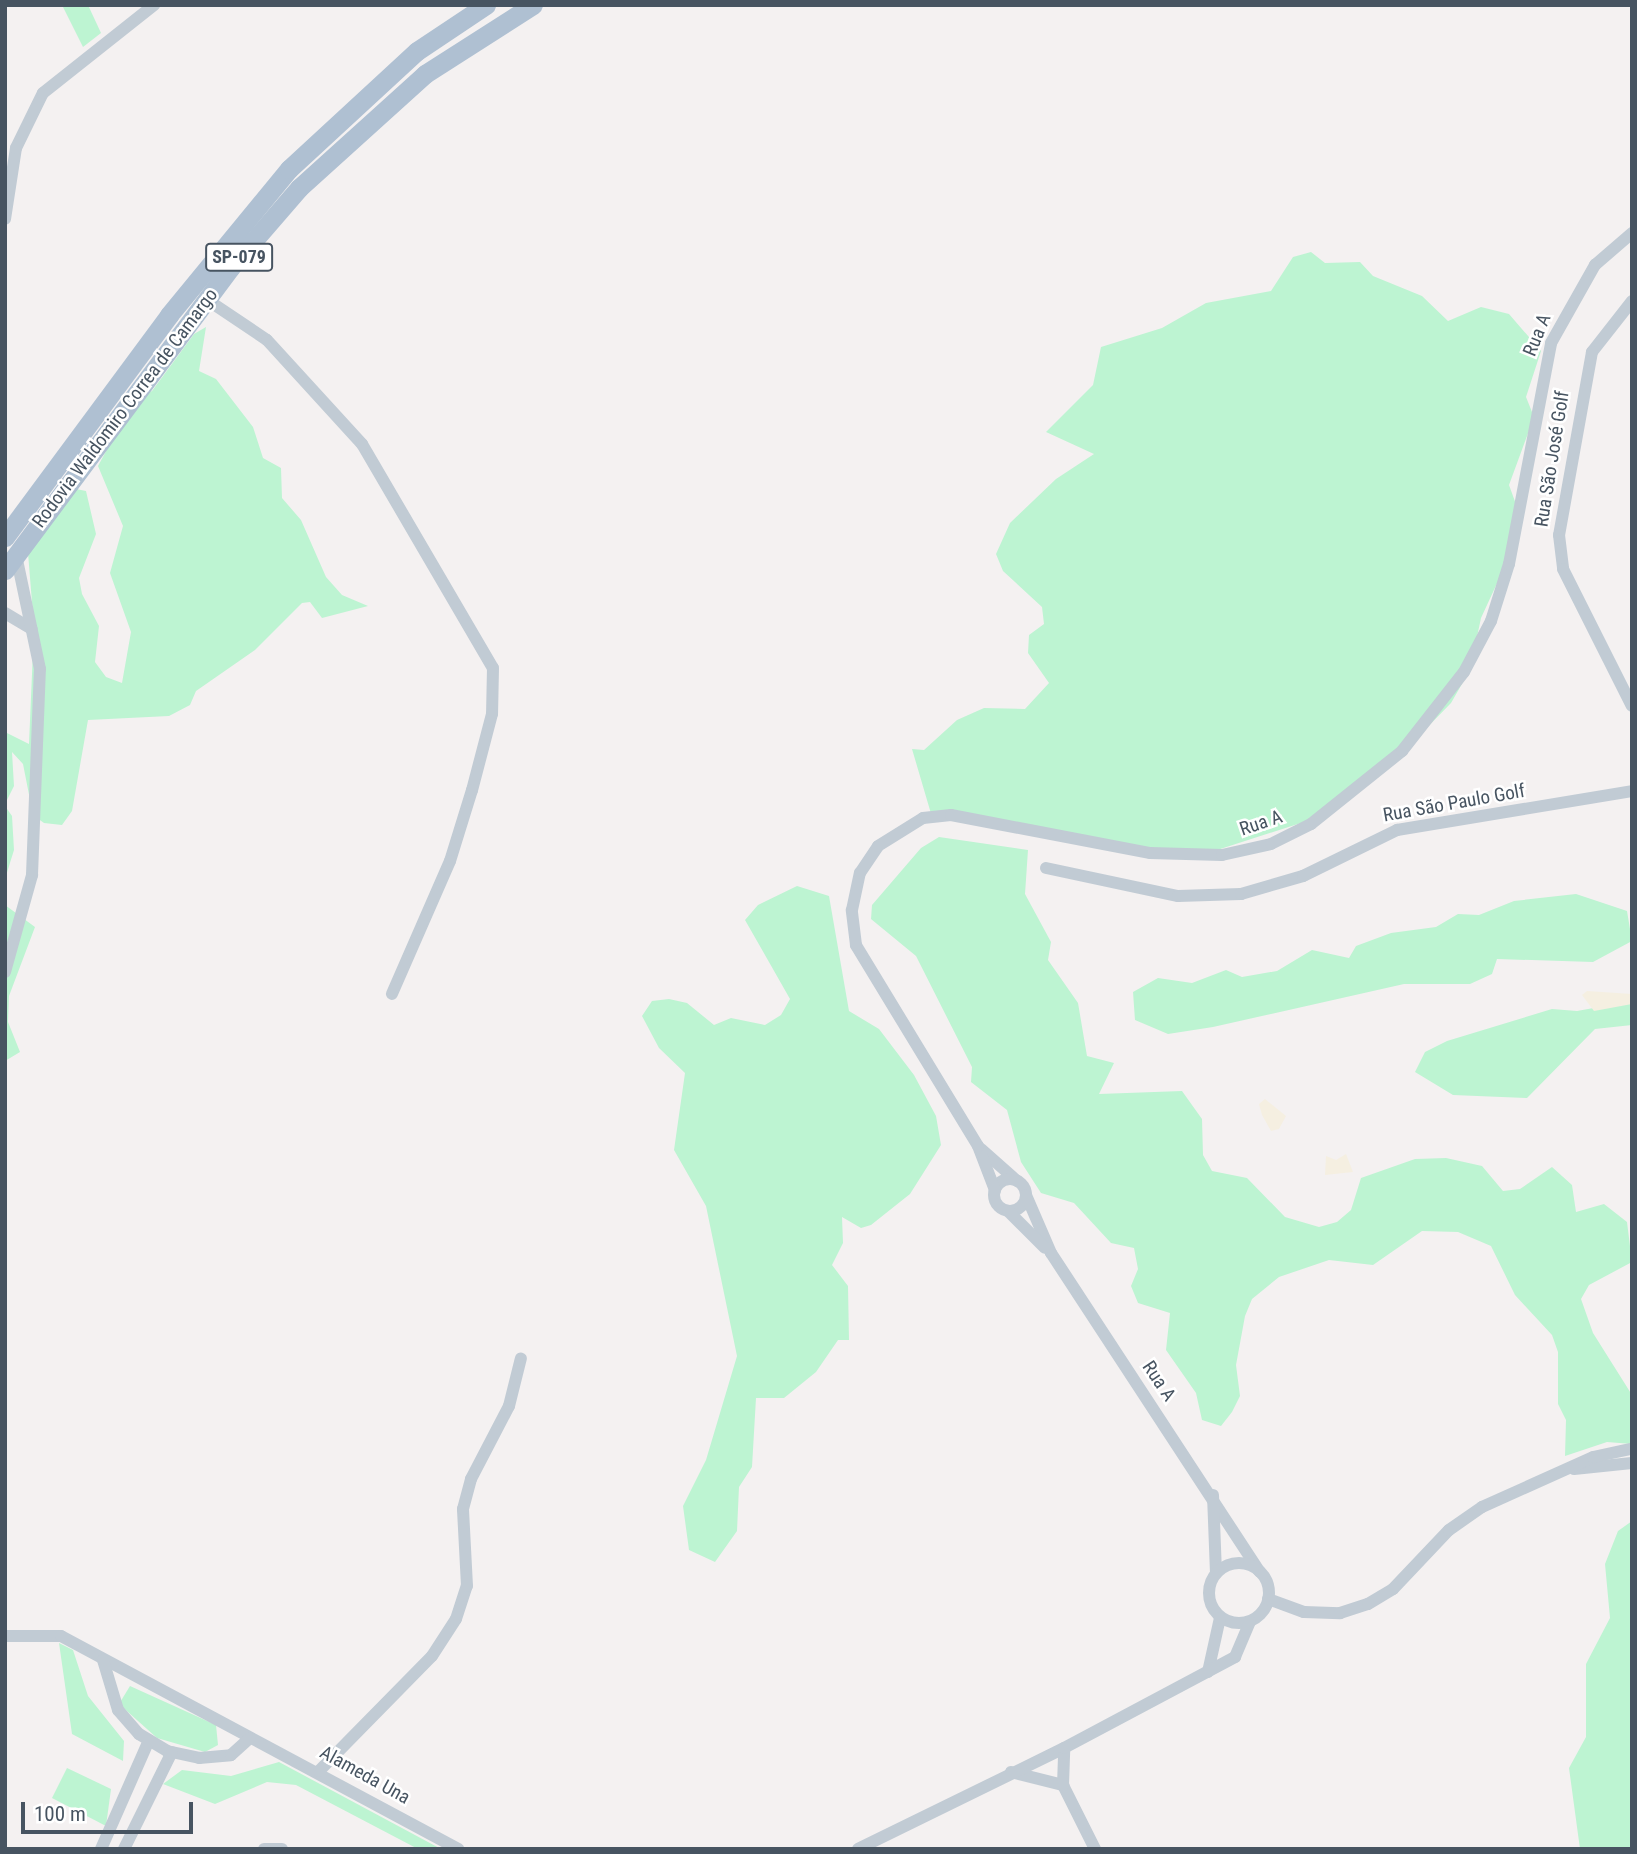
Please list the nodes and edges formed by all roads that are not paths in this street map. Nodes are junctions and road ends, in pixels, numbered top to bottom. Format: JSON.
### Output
{"nodes":[{"id":1,"x":154,"y":5,"type":"edge"},
{"id":2,"x":486,"y":5,"type":"edge"},
{"id":3,"x":533,"y":5,"type":"edge"},
{"id":4,"x":5,"y":219,"type":"edge"},
{"id":5,"x":1632,"y":233,"type":"edge"},
{"id":6,"x":206,"y":299,"type":"junction"},
{"id":7,"x":1632,"y":301,"type":"edge"},
{"id":8,"x":5,"y":537,"type":"edge"},
{"id":9,"x":11,"y":563,"type":"edge"},
{"id":10,"x":5,"y":613,"type":"edge"},
{"id":11,"x":35,"y":632,"type":"junction"},
{"id":12,"x":1632,"y":706,"type":"edge"},
{"id":13,"x":1632,"y":791,"type":"edge"},
{"id":14,"x":1046,"y":868,"type":"dead end"},
{"id":15,"x":5,"y":972,"type":"edge"},
{"id":16,"x":392,"y":994,"type":"dead end"},
{"id":17,"x":978,"y":1146,"type":"junction"},
{"id":18,"x":1017,"y":1181,"type":"junction"},
{"id":19,"x":995,"y":1190,"type":"junction"},
{"id":20,"x":1026,"y":1195,"type":"junction"},
{"id":21,"x":1008,"y":1211,"type":"junction"},
{"id":22,"x":1051,"y":1253,"type":"junction"},
{"id":23,"x":520,"y":1358,"type":"dead end"},
{"id":24,"x":1632,"y":1449,"type":"edge"},
{"id":25,"x":1632,"y":1464,"type":"edge"},
{"id":26,"x":1570,"y":1469,"type":"junction"},
{"id":27,"x":1213,"y":1495,"type":"junction"},
{"id":28,"x":1260,"y":1572,"type":"junction"},
{"id":29,"x":1216,"y":1573,"type":"junction"},
{"id":30,"x":1268,"y":1599,"type":"junction"},
{"id":31,"x":1220,"y":1618,"type":"junction"},
{"id":32,"x":1250,"y":1622,"type":"junction"},
{"id":33,"x":5,"y":1636,"type":"edge"},
{"id":34,"x":103,"y":1660,"type":"junction"},
{"id":35,"x":1208,"y":1672,"type":"junction"},
{"id":36,"x":250,"y":1738,"type":"junction"},
{"id":37,"x":149,"y":1740,"type":"junction"},
{"id":38,"x":1064,"y":1748,"type":"junction"},
{"id":39,"x":172,"y":1752,"type":"junction"},
{"id":40,"x":136,"y":1768,"type":"junction"},
{"id":41,"x":319,"y":1771,"type":"junction"},
{"id":42,"x":1011,"y":1772,"type":"junction"},
{"id":43,"x":158,"y":1781,"type":"junction"},
{"id":44,"x":1063,"y":1785,"type":"junction"},
{"id":45,"x":118,"y":1809,"type":"junction"},
{"id":46,"x":139,"y":1819,"type":"junction"},
{"id":47,"x":101,"y":1849,"type":"edge"},
{"id":48,"x":124,"y":1849,"type":"edge"},
{"id":49,"x":264,"y":1849,"type":"edge"},
{"id":50,"x":282,"y":1849,"type":"edge"},
{"id":51,"x":459,"y":1849,"type":"edge"},
{"id":52,"x":858,"y":1849,"type":"edge"},
{"id":53,"x":1095,"y":1849,"type":"edge"}],
"edges":[{"from":1,"to":4,"type":"street"},
{"from":2,"to":8,"type":"main road","name":"Rodovia Waldomiro Correa de Camargo","number":"SP-079"},
{"from":3,"to":6,"type":"main road","name":"Rodovia Waldomiro Correa de Camargo","number":"SP-079"},
{"from":5,"to":17,"type":"street","name":"Rua A"},
{"from":6,"to":9,"type":"main road","name":"Rodovia Waldomiro Correa de Camargo","number":"SP-079"},
{"from":6,"to":16,"type":"street"},
{"from":7,"to":12,"type":"street","name":"Rua São José Golf"},
{"from":9,"to":11,"type":"street"},
{"from":10,"to":11,"type":"street"},
{"from":11,"to":15,"type":"street"},
{"from":13,"to":14,"type":"street","name":"Rua São Paulo Golf"},
{"from":17,"to":18,"type":"street","name":"Rua A"},
{"from":17,"to":19,"type":"street","name":"Rua A"},
{"from":18,"to":19,"type":"street"},
{"from":18,"to":20,"type":"street","name":"Rua A"},
{"from":19,"to":21,"type":"street","name":"Rua A"},
{"from":20,"to":21,"type":"street"},
{"from":20,"to":22,"type":"street","name":"Rua A"},
{"from":21,"to":22,"type":"street","name":"Rua A"},
{"from":22,"to":27,"type":"street","name":"Rua A"},
{"from":23,"to":41,"type":"street"},
{"from":24,"to":26,"type":"street"},
{"from":25,"to":26,"type":"street"},
{"from":26,"to":30,"type":"street"},
{"from":27,"to":28,"type":"street","name":"Rua A"},
{"from":27,"to":29,"type":"street"},
{"from":28,"to":29,"type":"street"},
{"from":28,"to":30,"type":"street"},
{"from":29,"to":31,"type":"street"},
{"from":30,"to":32,"type":"street"},
{"from":31,"to":32,"type":"street"},
{"from":31,"to":35,"type":"street"},
{"from":32,"to":35,"type":"street"},
{"from":33,"to":34,"type":"street","name":"Alameda Una"},
{"from":34,"to":36,"type":"street","name":"Alameda Una"},
{"from":34,"to":37,"type":"street"},
{"from":35,"to":38,"type":"street"},
{"from":36,"to":39,"type":"street"},
{"from":36,"to":41,"type":"street","name":"Alameda Una"},
{"from":37,"to":39,"type":"street"},
{"from":37,"to":40,"type":"street"},
{"from":38,"to":42,"type":"street"},
{"from":38,"to":44,"type":"street"},
{"from":39,"to":43,"type":"street"},
{"from":40,"to":43,"type":"street"},
{"from":40,"to":45,"type":"street"},
{"from":41,"to":51,"type":"street","name":"Alameda Una"},
{"from":42,"to":44,"type":"street"},
{"from":42,"to":52,"type":"street"},
{"from":43,"to":46,"type":"street"},
{"from":44,"to":53,"type":"street"},
{"from":45,"to":46,"type":"street"},
{"from":45,"to":47,"type":"street"},
{"from":46,"to":48,"type":"street"},
{"from":49,"to":50,"type":"street"}]}
